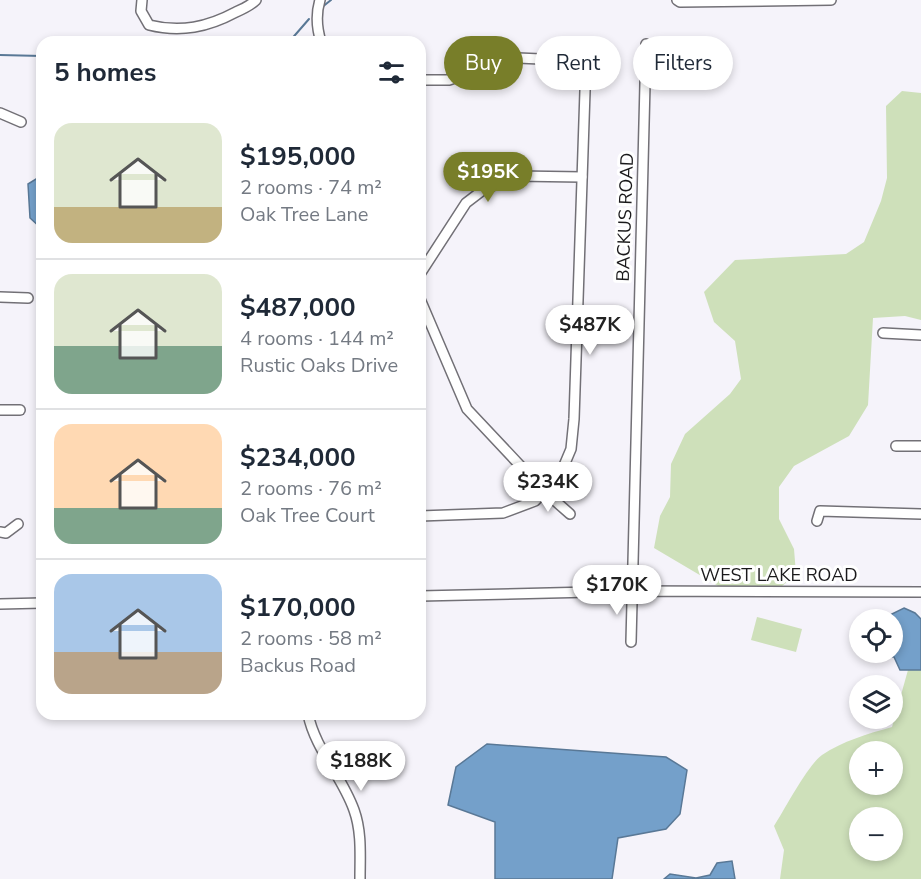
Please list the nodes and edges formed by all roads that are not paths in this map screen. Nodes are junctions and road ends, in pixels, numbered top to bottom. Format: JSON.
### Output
{"nodes":[{"id":1,"x":142,"y":0,"type":"edge"},
{"id":2,"x":256,"y":0,"type":"edge"},
{"id":3,"x":321,"y":0,"type":"edge"},
{"id":4,"x":677,"y":0,"type":"edge"},
{"id":5,"x":831,"y":0,"type":"edge"},
{"id":6,"x":319,"y":36,"type":"edge"},
{"id":7,"x":426,"y":80,"type":"edge"},
{"id":8,"x":645,"y":90,"type":"edge"},
{"id":9,"x":0,"y":113,"type":"edge"},
{"id":10,"x":21,"y":122,"type":"dead end"},
{"id":11,"x":582,"y":177,"type":"junction"},
{"id":12,"x":426,"y":265,"type":"edge"},
{"id":13,"x":0,"y":297,"type":"edge"},
{"id":14,"x":28,"y":298,"type":"dead end"},
{"id":15,"x":426,"y":313,"type":"edge"},
{"id":16,"x":883,"y":333,"type":"dead end"},
{"id":17,"x":921,"y":336,"type":"edge"},
{"id":18,"x":0,"y":410,"type":"edge"},
{"id":19,"x":20,"y":410,"type":"dead end"},
{"id":20,"x":896,"y":446,"type":"dead end"},
{"id":21,"x":921,"y":446,"type":"edge"},
{"id":22,"x":544,"y":492,"type":"junction"},
{"id":23,"x":921,"y":513,"type":"edge"},
{"id":24,"x":570,"y":514,"type":"dead end"},
{"id":25,"x":426,"y":516,"type":"edge"},
{"id":26,"x":817,"y":521,"type":"dead end"},
{"id":27,"x":18,"y":524,"type":"dead end"},
{"id":28,"x":0,"y":532,"type":"edge"},
{"id":29,"x":632,"y":591,"type":"junction"},
{"id":30,"x":921,"y":592,"type":"edge"},
{"id":31,"x":426,"y":596,"type":"edge"},
{"id":32,"x":36,"y":603,"type":"edge"},
{"id":33,"x":0,"y":604,"type":"edge"},
{"id":34,"x":631,"y":642,"type":"dead end"},
{"id":35,"x":310,"y":720,"type":"edge"},
{"id":36,"x":360,"y":879,"type":"edge"}],
"edges":[{"from":1,"to":2,"type":"street"},
{"from":3,"to":6,"type":"street"},
{"from":4,"to":5,"type":"street"},
{"from":7,"to":11,"type":"street"},
{"from":8,"to":29,"type":"street","name":"BACKUS ROAD"},
{"from":9,"to":10,"type":"street"},
{"from":11,"to":12,"type":"street"},
{"from":11,"to":22,"type":"street"},
{"from":13,"to":14,"type":"street"},
{"from":15,"to":22,"type":"street"},
{"from":16,"to":17,"type":"street"},
{"from":18,"to":19,"type":"street"},
{"from":20,"to":21,"type":"street"},
{"from":22,"to":24,"type":"street"},
{"from":22,"to":25,"type":"street"},
{"from":23,"to":26,"type":"street"},
{"from":27,"to":28,"type":"street"},
{"from":29,"to":30,"type":"street","name":"WEST LAKE ROAD"},
{"from":29,"to":31,"type":"street","name":"WEST LAKE ROAD"},
{"from":29,"to":34,"type":"street","name":"BACKUS ROAD"},
{"from":32,"to":33,"type":"street"},
{"from":35,"to":36,"type":"street"}]}
